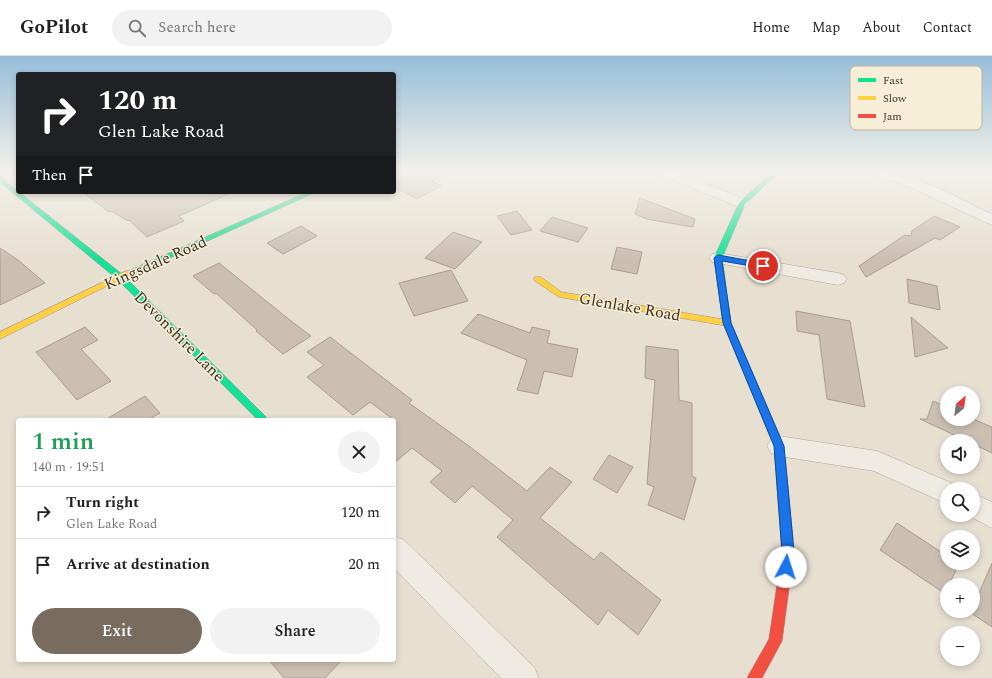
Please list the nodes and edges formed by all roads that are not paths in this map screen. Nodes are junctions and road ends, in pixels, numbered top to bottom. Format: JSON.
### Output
{"nodes":[{"id":1,"x":27,"y":201,"type":"edge"},
{"id":2,"x":293,"y":201,"type":"edge"},
{"id":3,"x":737,"y":201,"type":"edge"},
{"id":4,"x":951,"y":201,"type":"edge"},
{"id":5,"x":742,"y":203,"type":"joint"},
{"id":6,"x":992,"y":220,"type":"edge"},
{"id":7,"x":718,"y":258,"type":"junction"},
{"id":8,"x":120,"y":277,"type":"junction"},
{"id":9,"x":538,"y":279,"type":"dead end"},
{"id":10,"x":838,"y":279,"type":"dead end"},
{"id":11,"x":727,"y":323,"type":"junction"},
{"id":12,"x":0,"y":336,"type":"edge"},
{"id":13,"x":262,"y":418,"type":"edge"},
{"id":14,"x":779,"y":446,"type":"junction"},
{"id":15,"x":940,"y":490,"type":"edge"},
{"id":16,"x":980,"y":509,"type":"edge"},
{"id":17,"x":992,"y":516,"type":"edge"},
{"id":18,"x":396,"y":552,"type":"edge"},
{"id":19,"x":523,"y":678,"type":"edge"},
{"id":20,"x":754,"y":678,"type":"edge"}],
"edges":[{"from":1,"to":8,"type":"street","name":"Devonshire Lane"},
{"from":2,"to":8,"type":"street","name":"Kingsdale Road"},
{"from":3,"to":5,"type":"street"},
{"from":4,"to":6,"type":"street"},
{"from":5,"to":7,"type":"street"},
{"from":7,"to":10,"type":"street"},
{"from":7,"to":11,"type":"street"},
{"from":8,"to":12,"type":"street","name":"Kingsdale Road"},
{"from":8,"to":13,"type":"street","name":"Devonshire Lane"},
{"from":9,"to":11,"type":"street","name":"Glenlake Road"},
{"from":11,"to":14,"type":"street"},
{"from":14,"to":15,"type":"street"},
{"from":14,"to":20,"type":"street"},
{"from":16,"to":17,"type":"street"},
{"from":18,"to":19,"type":"street"}]}
